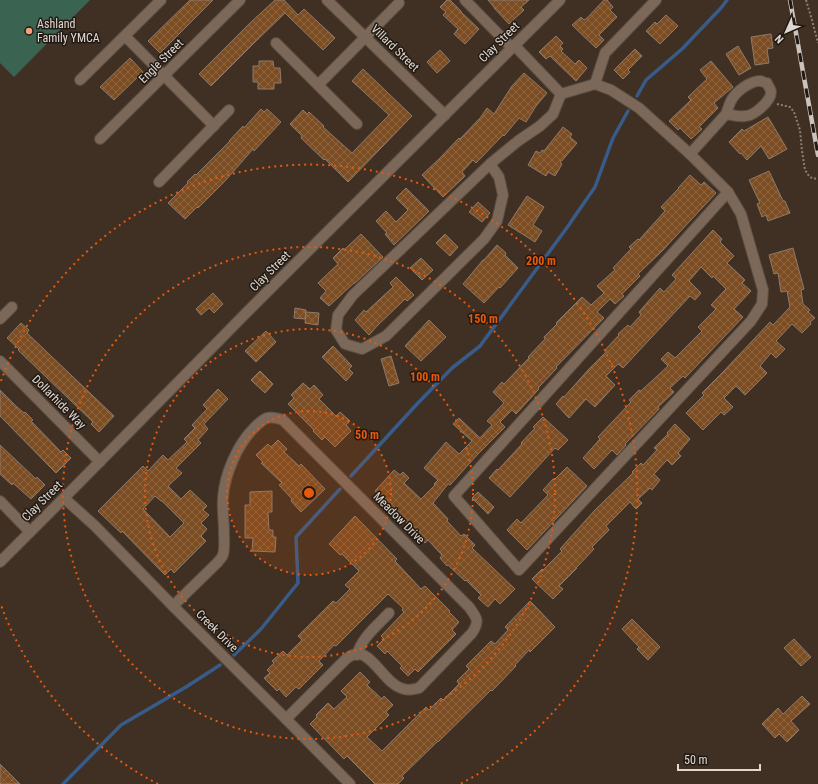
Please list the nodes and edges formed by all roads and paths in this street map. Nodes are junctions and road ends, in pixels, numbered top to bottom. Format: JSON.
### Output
{"nodes":[{"id":1,"x":161,"y":0,"type":"edge"},
{"id":2,"x":240,"y":0,"type":"edge"},
{"id":3,"x":327,"y":0,"type":"edge"},
{"id":4,"x":465,"y":0,"type":"edge"},
{"id":5,"x":656,"y":0,"type":"edge"},
{"id":6,"x":806,"y":0,"type":"edge"},
{"id":7,"x":556,"y":1,"type":"edge"},
{"id":8,"x":399,"y":3,"type":"dead end"},
{"id":9,"x":125,"y":36,"type":"junction"},
{"id":10,"x":365,"y":37,"type":"junction"},
{"id":11,"x":276,"y":43,"type":"dead end"},
{"id":12,"x":818,"y":43,"type":"edge"},
{"id":13,"x":513,"y":47,"type":"junction"},
{"id":14,"x":165,"y":75,"type":"junction"},
{"id":15,"x":80,"y":80,"type":"dead end"},
{"id":16,"x":595,"y":84,"type":"junction"},
{"id":17,"x":318,"y":85,"type":"junction"},
{"id":18,"x":561,"y":94,"type":"junction"},
{"id":19,"x":766,"y":101,"type":"junction"},
{"id":20,"x":229,"y":110,"type":"dead end"},
{"id":21,"x":726,"y":114,"type":"junction"},
{"id":22,"x":445,"y":115,"type":"junction"},
{"id":23,"x":357,"y":124,"type":"dead end"},
{"id":24,"x":214,"y":126,"type":"junction"},
{"id":25,"x":100,"y":139,"type":"dead end"},
{"id":26,"x":690,"y":154,"type":"junction"},
{"id":27,"x":490,"y":164,"type":"junction"},
{"id":28,"x":818,"y":179,"type":"edge"},
{"id":29,"x":159,"y":182,"type":"dead end"},
{"id":30,"x":728,"y":192,"type":"junction"},
{"id":31,"x":12,"y":307,"type":"dead end"},
{"id":32,"x":0,"y":319,"type":"edge"},
{"id":33,"x":0,"y":361,"type":"edge"},
{"id":34,"x":100,"y":462,"type":"junction"},
{"id":35,"x":64,"y":498,"type":"junction"},
{"id":36,"x":0,"y":502,"type":"edge"},
{"id":37,"x":30,"y":532,"type":"junction"},
{"id":38,"x":0,"y":562,"type":"edge"},
{"id":39,"x":173,"y":606,"type":"junction"},
{"id":40,"x":389,"y":613,"type":"dead end"},
{"id":41,"x":357,"y":654,"type":"junction"},
{"id":42,"x":286,"y":719,"type":"junction"},
{"id":43,"x":350,"y":784,"type":"edge"}],
"edges":[{"from":1,"to":9,"type":"street"},
{"from":2,"to":14,"type":"street","name":"Engle Street"},
{"from":3,"to":10,"type":"street","name":"Villard Street"},
{"from":4,"to":13,"type":"street"},
{"from":5,"to":16,"type":"street"},
{"from":6,"to":12,"type":"path"},
{"from":7,"to":13,"type":"street","name":"Clay Street"},
{"from":8,"to":10,"type":"street"},
{"from":9,"to":14,"type":"street"},
{"from":9,"to":15,"type":"street"},
{"from":10,"to":17,"type":"street"},
{"from":10,"to":22,"type":"street","name":"Villard Street"},
{"from":11,"to":17,"type":"street"},
{"from":13,"to":18,"type":"street"},
{"from":13,"to":22,"type":"street","name":"Clay Street"},
{"from":14,"to":24,"type":"street"},
{"from":14,"to":25,"type":"street","name":"Engle Street"},
{"from":16,"to":18,"type":"street"},
{"from":16,"to":26,"type":"street"},
{"from":17,"to":23,"type":"street"},
{"from":18,"to":27,"type":"street"},
{"from":19,"to":21,"type":"street"},
{"from":19,"to":21,"type":"street"},
{"from":19,"to":28,"type":"path"},
{"from":20,"to":24,"type":"street"},
{"from":21,"to":26,"type":"street"},
{"from":22,"to":34,"type":"street","name":"Clay Street"},
{"from":24,"to":29,"type":"street"},
{"from":26,"to":30,"type":"street"},
{"from":27,"to":27,"type":"street"},
{"from":30,"to":30,"type":"street"},
{"from":31,"to":32,"type":"street"},
{"from":33,"to":34,"type":"street","name":"Dollarhide Way"},
{"from":34,"to":35,"type":"street","name":"Clay Street"},
{"from":35,"to":37,"type":"street","name":"Clay Street"},
{"from":35,"to":39,"type":"street","name":"Creek Drive"},
{"from":36,"to":37,"type":"street"},
{"from":37,"to":38,"type":"street","name":"Clay Street"},
{"from":39,"to":41,"type":"street","name":"Meadow Drive"},
{"from":39,"to":42,"type":"street","name":"Creek Drive"},
{"from":40,"to":41,"type":"street"},
{"from":41,"to":42,"type":"street"},
{"from":42,"to":43,"type":"street","name":"Creek Drive"}]}
